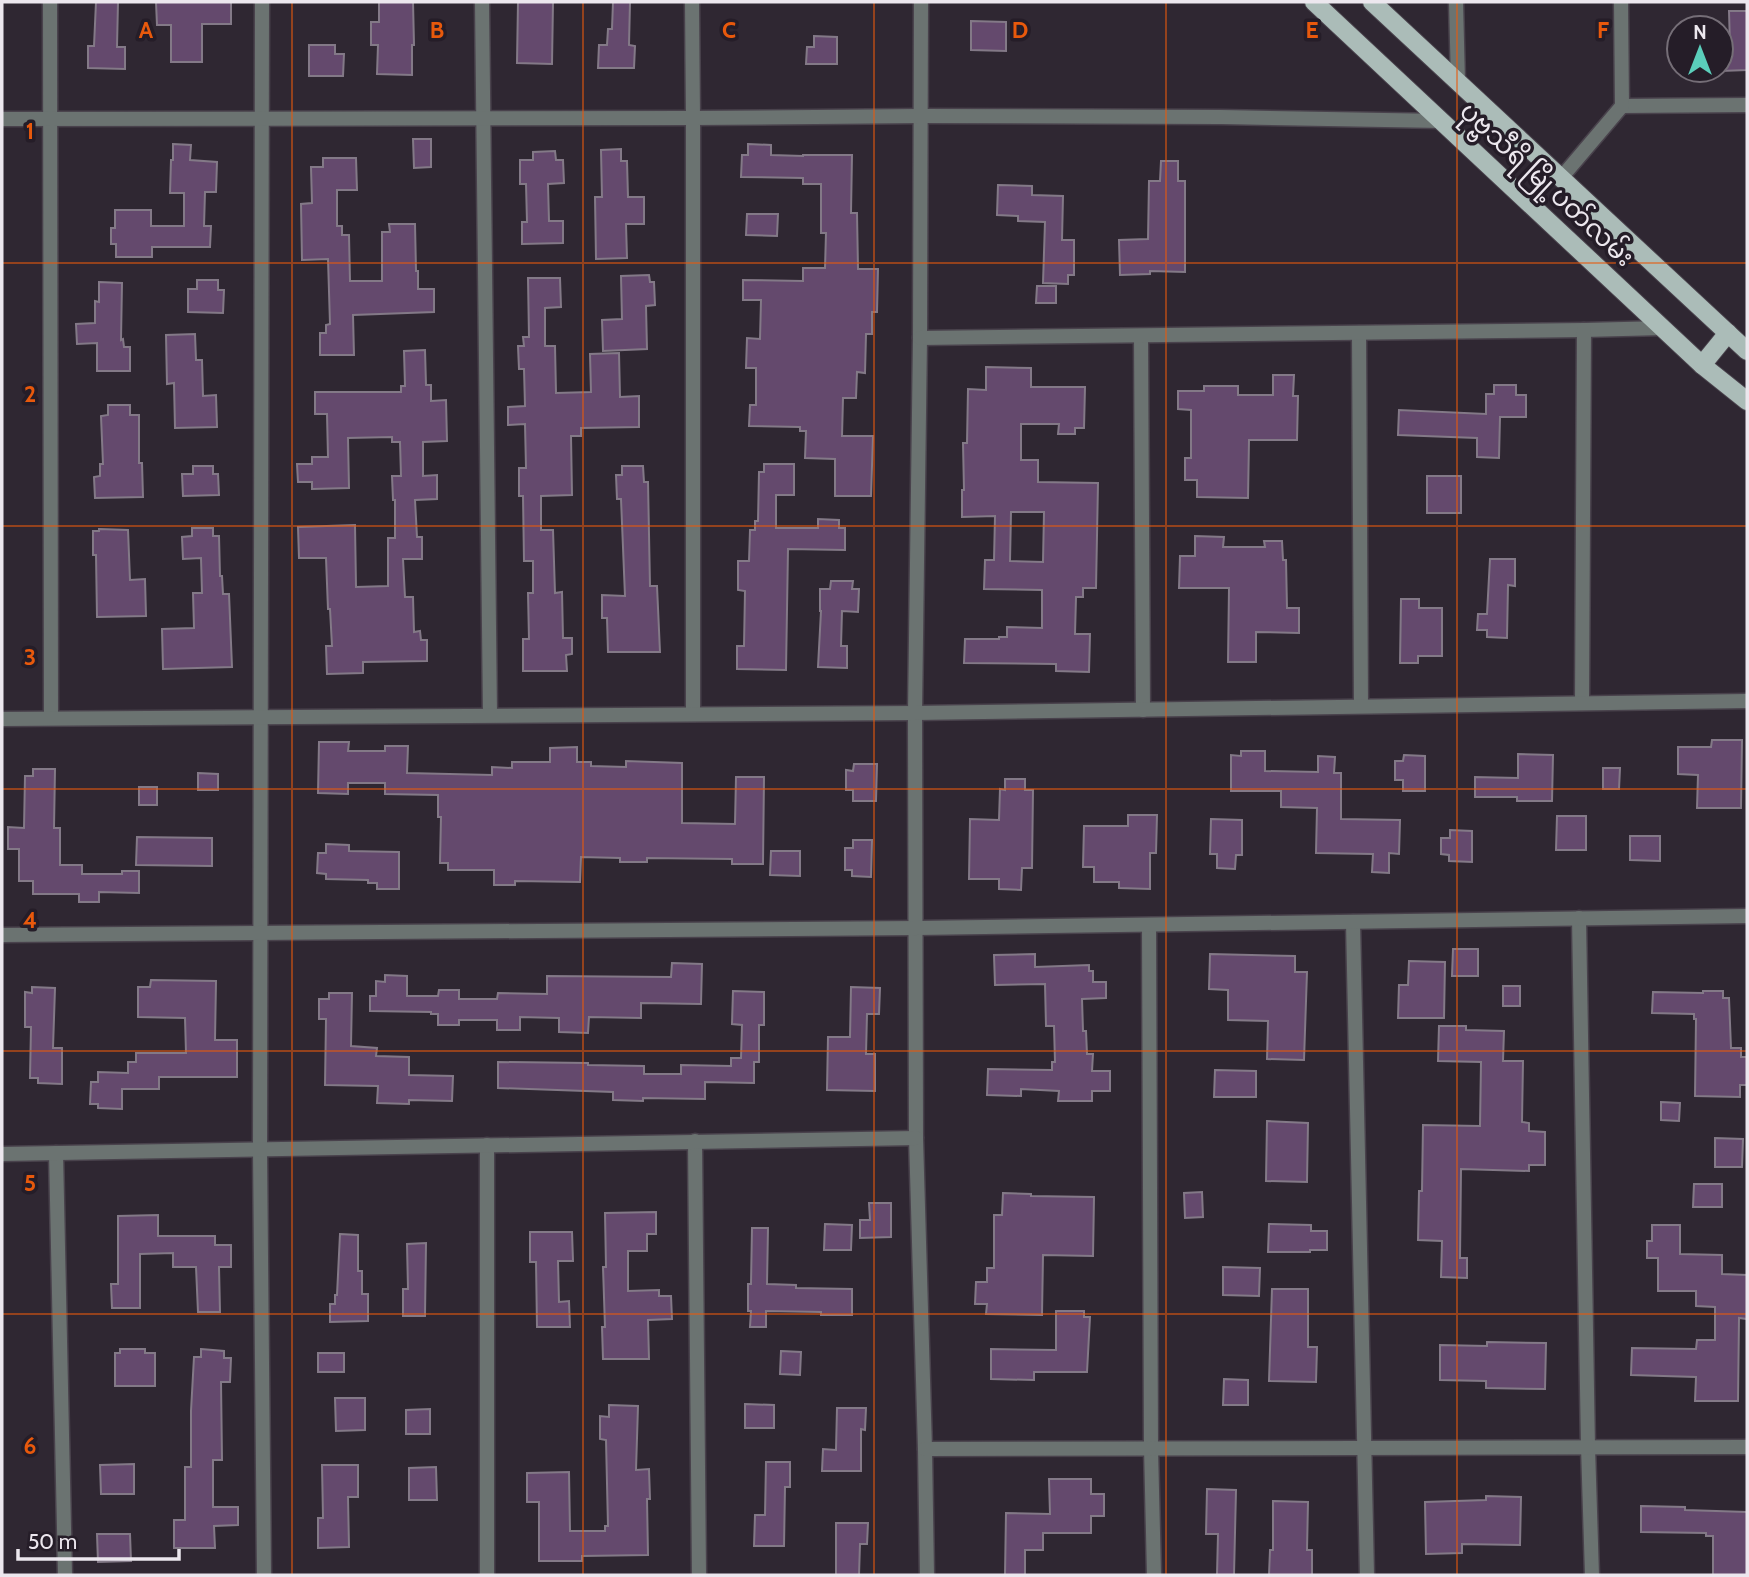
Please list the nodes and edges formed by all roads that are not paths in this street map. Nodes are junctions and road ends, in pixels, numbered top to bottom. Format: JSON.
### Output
{"nodes":[{"id":1,"x":50,"y":2,"type":"edge"},
{"id":2,"x":262,"y":2,"type":"edge"},
{"id":3,"x":482,"y":2,"type":"edge"},
{"id":4,"x":692,"y":2,"type":"edge"},
{"id":5,"x":921,"y":2,"type":"edge"},
{"id":6,"x":1314,"y":2,"type":"edge"},
{"id":7,"x":1372,"y":2,"type":"edge"},
{"id":8,"x":1456,"y":2,"type":"edge"},
{"id":9,"x":1621,"y":2,"type":"edge"},
{"id":10,"x":1458,"y":82,"type":"junction"},
{"id":11,"x":1622,"y":106,"type":"junction"},
{"id":12,"x":1747,"y":106,"type":"edge"},
{"id":13,"x":921,"y":116,"type":"junction"},
{"id":14,"x":262,"y":118,"type":"junction"},
{"id":15,"x":483,"y":118,"type":"junction"},
{"id":16,"x":694,"y":118,"type":"junction"},
{"id":17,"x":2,"y":119,"type":"edge"},
{"id":18,"x":50,"y":119,"type":"junction"},
{"id":19,"x":1442,"y":121,"type":"junction"},
{"id":20,"x":1561,"y":178,"type":"junction"},
{"id":21,"x":1662,"y":328,"type":"junction"},
{"id":22,"x":1584,"y":330,"type":"junction"},
{"id":23,"x":1360,"y":333,"type":"junction"},
{"id":24,"x":1727,"y":333,"type":"junction"},
{"id":25,"x":1141,"y":336,"type":"junction"},
{"id":26,"x":920,"y":338,"type":"junction"},
{"id":27,"x":1747,"y":351,"type":"edge"},
{"id":28,"x":1702,"y":365,"type":"junction"},
{"id":29,"x":1747,"y":401,"type":"edge"},
{"id":30,"x":1747,"y":701,"type":"edge"},
{"id":31,"x":1581,"y":703,"type":"junction"},
{"id":32,"x":1361,"y":706,"type":"junction"},
{"id":33,"x":1143,"y":710,"type":"junction"},
{"id":34,"x":915,"y":713,"type":"junction"},
{"id":35,"x":694,"y":714,"type":"junction"},
{"id":36,"x":490,"y":715,"type":"junction"},
{"id":37,"x":261,"y":717,"type":"junction"},
{"id":38,"x":51,"y":718,"type":"junction"},
{"id":39,"x":2,"y":719,"type":"edge"},
{"id":40,"x":1747,"y":916,"type":"edge"},
{"id":41,"x":1579,"y":918,"type":"junction"},
{"id":42,"x":1353,"y":922,"type":"junction"},
{"id":43,"x":1149,"y":925,"type":"junction"},
{"id":44,"x":917,"y":928,"type":"junction"},
{"id":45,"x":260,"y":933,"type":"junction"},
{"id":46,"x":2,"y":935,"type":"edge"},
{"id":47,"x":916,"y":1138,"type":"junction"},
{"id":48,"x":695,"y":1142,"type":"junction"},
{"id":49,"x":487,"y":1145,"type":"junction"},
{"id":50,"x":260,"y":1150,"type":"junction"},
{"id":51,"x":56,"y":1153,"type":"junction"},
{"id":52,"x":2,"y":1154,"type":"edge"},
{"id":53,"x":1588,"y":1447,"type":"junction"},
{"id":54,"x":1747,"y":1447,"type":"edge"},
{"id":55,"x":1151,"y":1448,"type":"junction"},
{"id":56,"x":1364,"y":1448,"type":"junction"},
{"id":57,"x":925,"y":1449,"type":"junction"},
{"id":58,"x":65,"y":1575,"type":"edge"},
{"id":59,"x":264,"y":1575,"type":"edge"},
{"id":60,"x":487,"y":1575,"type":"edge"},
{"id":61,"x":699,"y":1575,"type":"edge"},
{"id":62,"x":927,"y":1575,"type":"edge"},
{"id":63,"x":1154,"y":1575,"type":"edge"},
{"id":64,"x":1367,"y":1575,"type":"edge"},
{"id":65,"x":1592,"y":1575,"type":"edge"}],
"edges":[{"from":1,"to":18,"type":"street"},
{"from":2,"to":14,"type":"street"},
{"from":3,"to":15,"type":"street"},
{"from":4,"to":16,"type":"street"},
{"from":5,"to":13,"type":"street"},
{"from":6,"to":19,"type":"main road","name":"ပုဗ္ဗသီရိ မြို့ပတ်လမ်း"},
{"from":7,"to":10,"type":"main road","name":"ပုဗ္ဗသီရိ မြို့ပတ်လမ်း"},
{"from":8,"to":10,"type":"street"},
{"from":9,"to":11,"type":"street"},
{"from":10,"to":20,"type":"main road","name":"ပုဗ္ဗသီရိ မြို့ပတ်လမ်း"},
{"from":11,"to":12,"type":"street"},
{"from":11,"to":20,"type":"street"},
{"from":13,"to":16,"type":"street"},
{"from":13,"to":19,"type":"street"},
{"from":13,"to":26,"type":"street"},
{"from":14,"to":15,"type":"street"},
{"from":14,"to":18,"type":"street"},
{"from":14,"to":37,"type":"street"},
{"from":15,"to":16,"type":"street"},
{"from":15,"to":36,"type":"street"},
{"from":16,"to":35,"type":"street"},
{"from":17,"to":18,"type":"street"},
{"from":18,"to":38,"type":"street"},
{"from":19,"to":21,"type":"main road","name":"ပုဗ္ဗသီရိ မြို့ပတ်လမ်း"},
{"from":20,"to":24,"type":"main road","name":"ပုဗ္ဗသီရိ မြို့ပတ်လမ်း"},
{"from":21,"to":22,"type":"street"},
{"from":21,"to":28,"type":"main road","name":"ပုဗ္ဗသီရိ မြို့ပတ်လမ်း"},
{"from":22,"to":23,"type":"street"},
{"from":22,"to":31,"type":"street"},
{"from":23,"to":25,"type":"street"},
{"from":23,"to":32,"type":"street"},
{"from":24,"to":27,"type":"main road","name":"ပုဗ္ဗသီရိ မြို့ပတ်လမ်း"},
{"from":24,"to":28,"type":"main road"},
{"from":25,"to":26,"type":"street"},
{"from":25,"to":33,"type":"street"},
{"from":26,"to":34,"type":"street"},
{"from":28,"to":29,"type":"main road","name":"ပုဗ္ဗသီရိ မြို့ပတ်လမ်း"},
{"from":30,"to":31,"type":"street"},
{"from":31,"to":32,"type":"street"},
{"from":32,"to":33,"type":"street"},
{"from":33,"to":34,"type":"street"},
{"from":34,"to":35,"type":"street"},
{"from":34,"to":44,"type":"street"},
{"from":35,"to":36,"type":"street"},
{"from":36,"to":37,"type":"street"},
{"from":37,"to":38,"type":"street"},
{"from":37,"to":45,"type":"street"},
{"from":38,"to":39,"type":"street"},
{"from":40,"to":41,"type":"street"},
{"from":41,"to":42,"type":"street"},
{"from":41,"to":53,"type":"street"},
{"from":42,"to":43,"type":"street"},
{"from":42,"to":56,"type":"street"},
{"from":43,"to":44,"type":"street"},
{"from":43,"to":55,"type":"street"},
{"from":44,"to":45,"type":"street"},
{"from":44,"to":47,"type":"street"},
{"from":45,"to":46,"type":"street"},
{"from":45,"to":50,"type":"street"},
{"from":47,"to":48,"type":"street"},
{"from":47,"to":57,"type":"street"},
{"from":48,"to":49,"type":"street"},
{"from":48,"to":61,"type":"street"},
{"from":49,"to":50,"type":"street"},
{"from":49,"to":60,"type":"street"},
{"from":50,"to":51,"type":"street"},
{"from":50,"to":59,"type":"street"},
{"from":51,"to":52,"type":"street"},
{"from":51,"to":58,"type":"street"},
{"from":53,"to":54,"type":"street"},
{"from":53,"to":56,"type":"street"},
{"from":53,"to":65,"type":"street"},
{"from":55,"to":56,"type":"street"},
{"from":55,"to":57,"type":"street"},
{"from":55,"to":63,"type":"street"},
{"from":56,"to":64,"type":"street"},
{"from":57,"to":62,"type":"street"}]}
